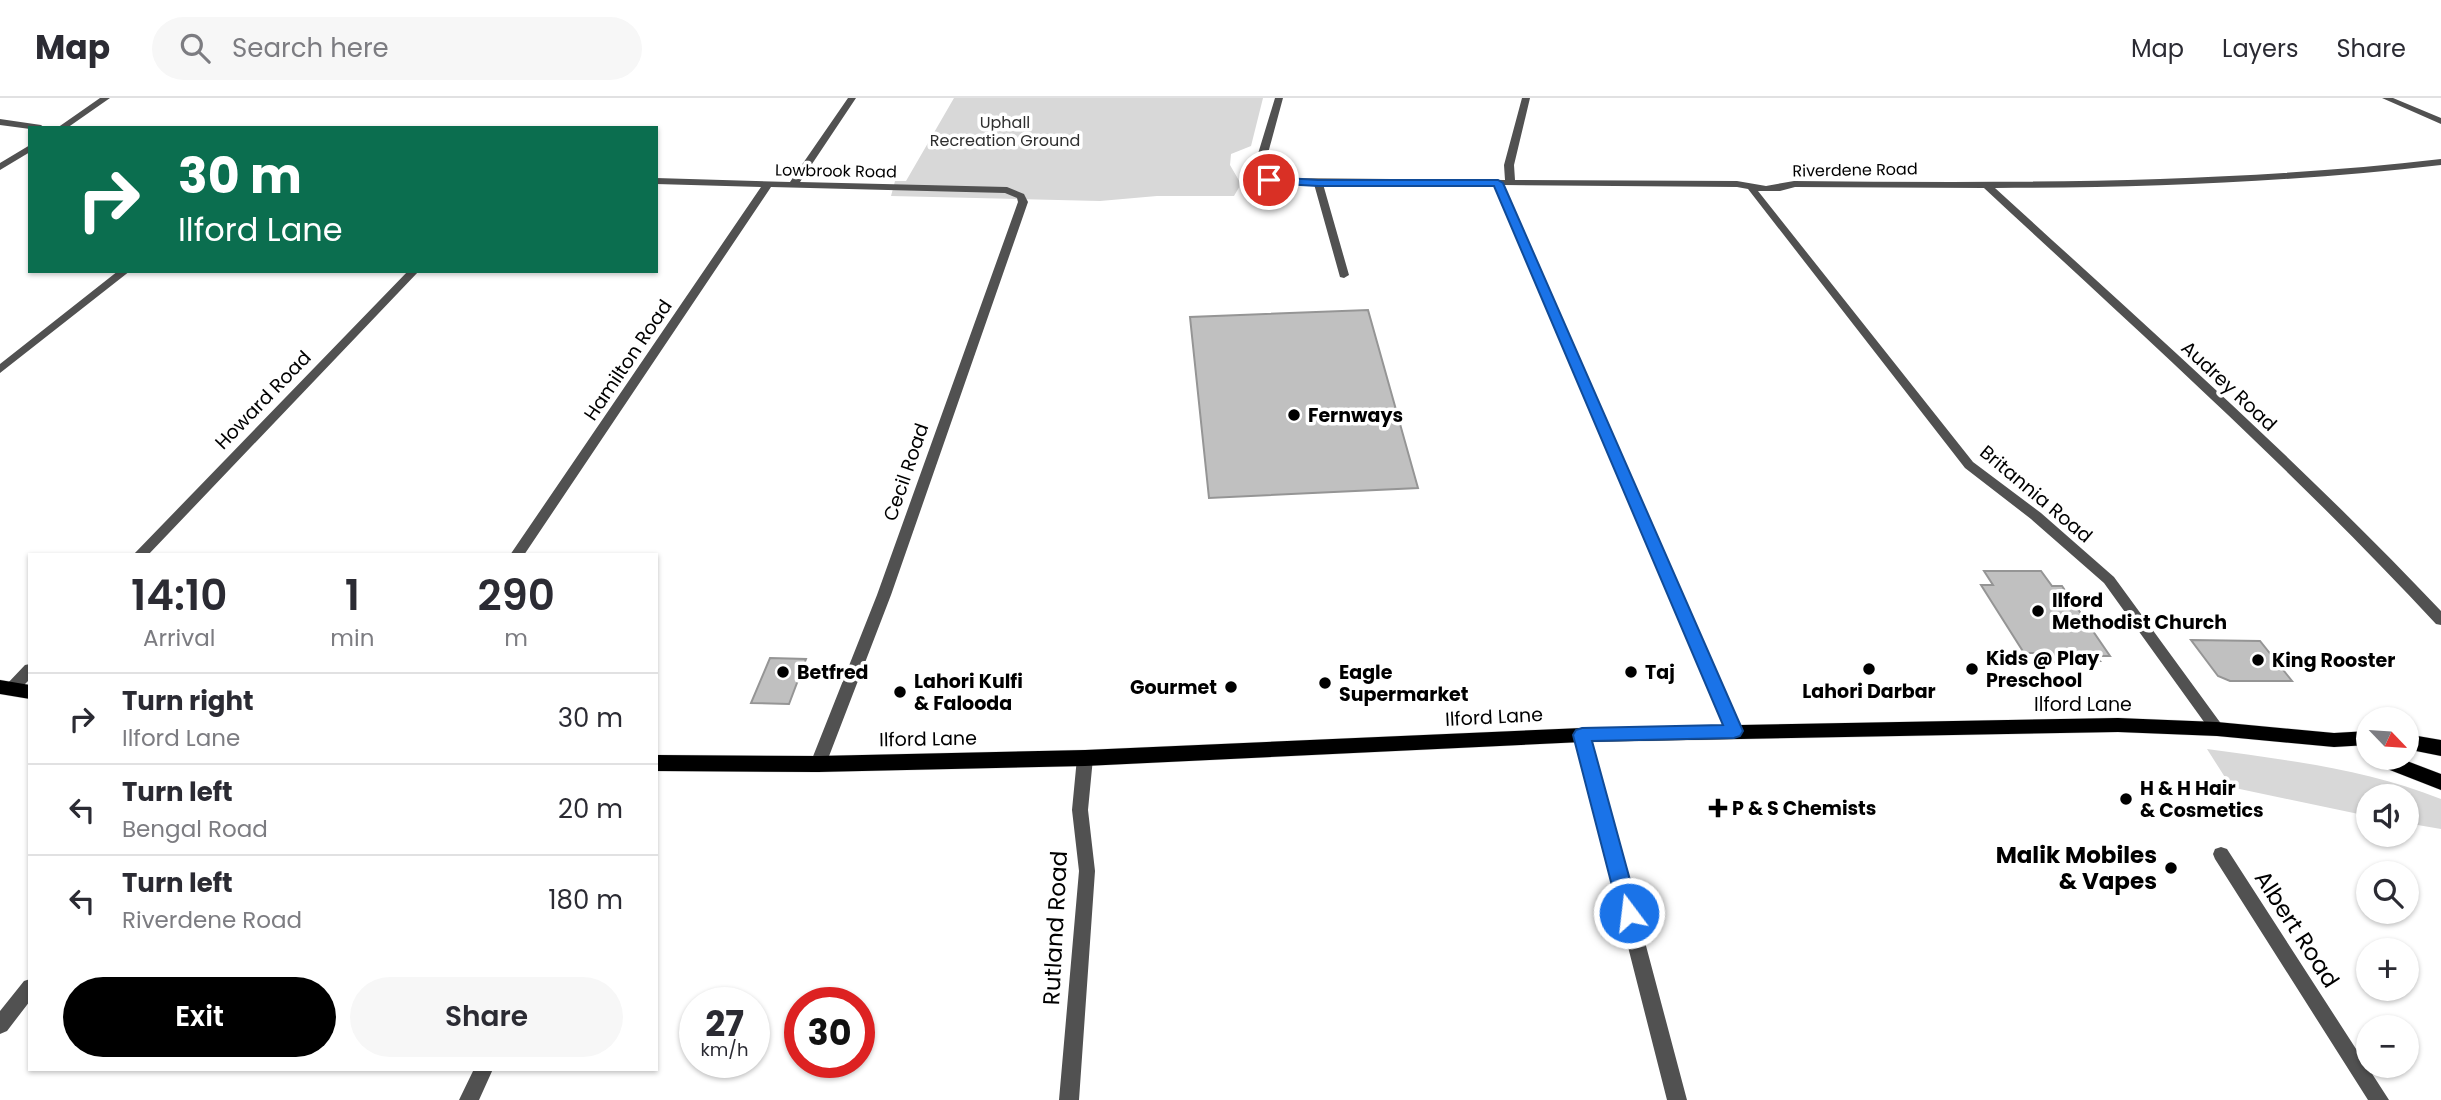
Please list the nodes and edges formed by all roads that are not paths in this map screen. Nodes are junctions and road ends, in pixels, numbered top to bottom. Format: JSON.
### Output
{"nodes":[{"id":1,"x":106,"y":98,"type":"edge"},
{"id":2,"x":852,"y":98,"type":"edge"},
{"id":3,"x":1279,"y":98,"type":"edge"},
{"id":4,"x":1526,"y":98,"type":"edge"},
{"id":5,"x":2386,"y":98,"type":"edge"},
{"id":6,"x":2441,"y":121,"type":"edge"},
{"id":7,"x":0,"y":122,"type":"edge"},
{"id":8,"x":28,"y":126,"type":"edge"},
{"id":9,"x":64,"y":126,"type":"edge"},
{"id":10,"x":28,"y":149,"type":"edge"},
{"id":11,"x":2441,"y":162,"type":"edge"},
{"id":12,"x":0,"y":167,"type":"edge"},
{"id":13,"x":658,"y":181,"type":"edge"},
{"id":14,"x":1318,"y":183,"type":"junction"},
{"id":15,"x":1504,"y":183,"type":"junction"},
{"id":16,"x":1985,"y":184,"type":"junction"},
{"id":17,"x":767,"y":185,"type":"junction"},
{"id":18,"x":792,"y":186,"type":"junction"},
{"id":19,"x":1752,"y":190,"type":"junction"},
{"id":20,"x":1016,"y":193,"type":"joint"},
{"id":21,"x":122,"y":273,"type":"edge"},
{"id":22,"x":412,"y":273,"type":"edge"},
{"id":23,"x":1345,"y":275,"type":"dead end"},
{"id":24,"x":0,"y":370,"type":"edge"},
{"id":25,"x":142,"y":553,"type":"edge"},
{"id":26,"x":518,"y":553,"type":"edge"},
{"id":27,"x":2441,"y":621,"type":"edge"},
{"id":28,"x":28,"y":672,"type":"edge"},
{"id":29,"x":14,"y":689,"type":"edge"},
{"id":30,"x":2217,"y":729,"type":"junction"},
{"id":31,"x":1734,"y":731,"type":"junction"},
{"id":32,"x":1582,"y":735,"type":"junction"},
{"id":33,"x":2356,"y":739,"type":"edge"},
{"id":34,"x":2334,"y":740,"type":"junction"},
{"id":35,"x":2419,"y":744,"type":"edge"},
{"id":36,"x":2356,"y":748,"type":"edge"},
{"id":37,"x":2441,"y":748,"type":"edge"},
{"id":38,"x":1085,"y":758,"type":"junction"},
{"id":39,"x":658,"y":763,"type":"edge"},
{"id":40,"x":818,"y":764,"type":"junction"},
{"id":41,"x":2410,"y":770,"type":"edge"},
{"id":42,"x":2441,"y":782,"type":"edge"},
{"id":43,"x":2221,"y":853,"type":"dead end"},
{"id":44,"x":28,"y":990,"type":"edge"},
{"id":45,"x":0,"y":1025,"type":"edge"},
{"id":46,"x":483,"y":1071,"type":"edge"},
{"id":47,"x":470,"y":1100,"type":"edge"},
{"id":48,"x":1069,"y":1100,"type":"edge"},
{"id":49,"x":1677,"y":1100,"type":"edge"},
{"id":50,"x":2379,"y":1100,"type":"edge"}],
"edges":[{"from":1,"to":9,"type":"street"},
{"from":2,"to":18,"type":"street"},
{"from":3,"to":14,"type":"street","name":"Riverdene Road"},
{"from":4,"to":15,"type":"street"},
{"from":5,"to":6,"type":"street"},
{"from":7,"to":8,"type":"street"},
{"from":10,"to":12,"type":"street"},
{"from":11,"to":16,"type":"street","name":"Riverdene Road"},
{"from":13,"to":17,"type":"street","name":"Lowbrook Road"},
{"from":14,"to":15,"type":"street","name":"Riverdene Road"},
{"from":14,"to":23,"type":"street"},
{"from":15,"to":19,"type":"street","name":"Riverdene Road"},
{"from":15,"to":31,"type":"street"},
{"from":16,"to":19,"type":"street","name":"Riverdene Road"},
{"from":16,"to":27,"type":"street","name":"Audrey Road"},
{"from":17,"to":18,"type":"street","name":"Lowbrook Road"},
{"from":17,"to":26,"type":"street","name":"Hamilton Road"},
{"from":18,"to":20,"type":"street","name":"Lowbrook Road"},
{"from":19,"to":30,"type":"street","name":"Britannia Road"},
{"from":20,"to":40,"type":"street","name":"Cecil Road"},
{"from":21,"to":24,"type":"street"},
{"from":22,"to":25,"type":"street","name":"Howard Road"},
{"from":28,"to":29,"type":"street"},
{"from":30,"to":31,"type":"main road","name":"Ilford Lane"},
{"from":30,"to":34,"type":"main road","name":"Ilford Lane"},
{"from":31,"to":32,"type":"main road","name":"Ilford Lane"},
{"from":32,"to":38,"type":"main road","name":"Ilford Lane"},
{"from":32,"to":49,"type":"street"},
{"from":33,"to":34,"type":"main road","name":"Ilford Lane"},
{"from":34,"to":36,"type":"main road","name":"Ilford Lane"},
{"from":35,"to":37,"type":"main road"},
{"from":38,"to":40,"type":"main road","name":"Ilford Lane"},
{"from":38,"to":48,"type":"street","name":"Rutland Road"},
{"from":39,"to":40,"type":"main road","name":"Ilford Lane"},
{"from":41,"to":42,"type":"main road"},
{"from":43,"to":50,"type":"street","name":"Albert Road"},
{"from":44,"to":45,"type":"street"},
{"from":46,"to":47,"type":"street"}]}
